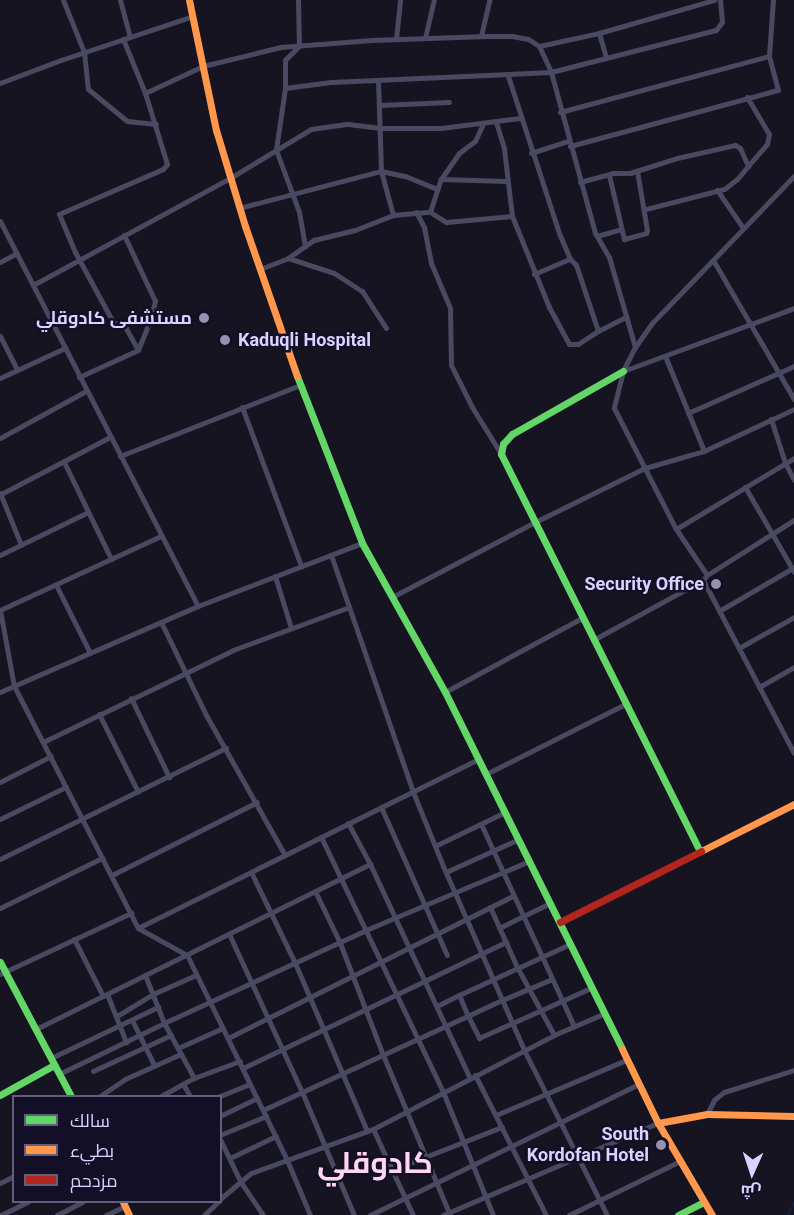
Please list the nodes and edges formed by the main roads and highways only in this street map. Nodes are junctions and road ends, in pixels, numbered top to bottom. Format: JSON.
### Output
{"nodes":[{"id":1,"x":189,"y":0,"type":"edge"},
{"id":2,"x":623,"y":371,"type":"road end"},
{"id":3,"x":794,"y":804,"type":"edge"},
{"id":4,"x":700,"y":851,"type":"junction"},
{"id":5,"x":560,"y":922,"type":"junction"},
{"id":6,"x":0,"y":962,"type":"edge"},
{"id":7,"x":3,"y":972,"type":"edge"},
{"id":8,"x":53,"y":1061,"type":"junction"},
{"id":9,"x":0,"y":1095,"type":"edge"},
{"id":10,"x":70,"y":1095,"type":"edge"},
{"id":11,"x":794,"y":1116,"type":"edge"},
{"id":12,"x":658,"y":1123,"type":"junction"},
{"id":13,"x":703,"y":1202,"type":"junction"},
{"id":14,"x":124,"y":1204,"type":"edge"},
{"id":15,"x":129,"y":1215,"type":"edge"},
{"id":16,"x":678,"y":1215,"type":"edge"},
{"id":17,"x":712,"y":1215,"type":"edge"}],
"edges":[{"from":1,"to":5,"type":"main road"},
{"from":2,"to":4,"type":"main road"},
{"from":3,"to":4,"type":"main road"},
{"from":4,"to":5,"type":"main road"},
{"from":5,"to":12,"type":"main road"},
{"from":6,"to":7,"type":"main road"},
{"from":7,"to":8,"type":"main road"},
{"from":8,"to":9,"type":"main road"},
{"from":8,"to":10,"type":"main road"},
{"from":11,"to":12,"type":"main road"},
{"from":12,"to":13,"type":"main road"},
{"from":13,"to":16,"type":"main road"},
{"from":13,"to":17,"type":"main road"},
{"from":14,"to":15,"type":"main road"}]}
